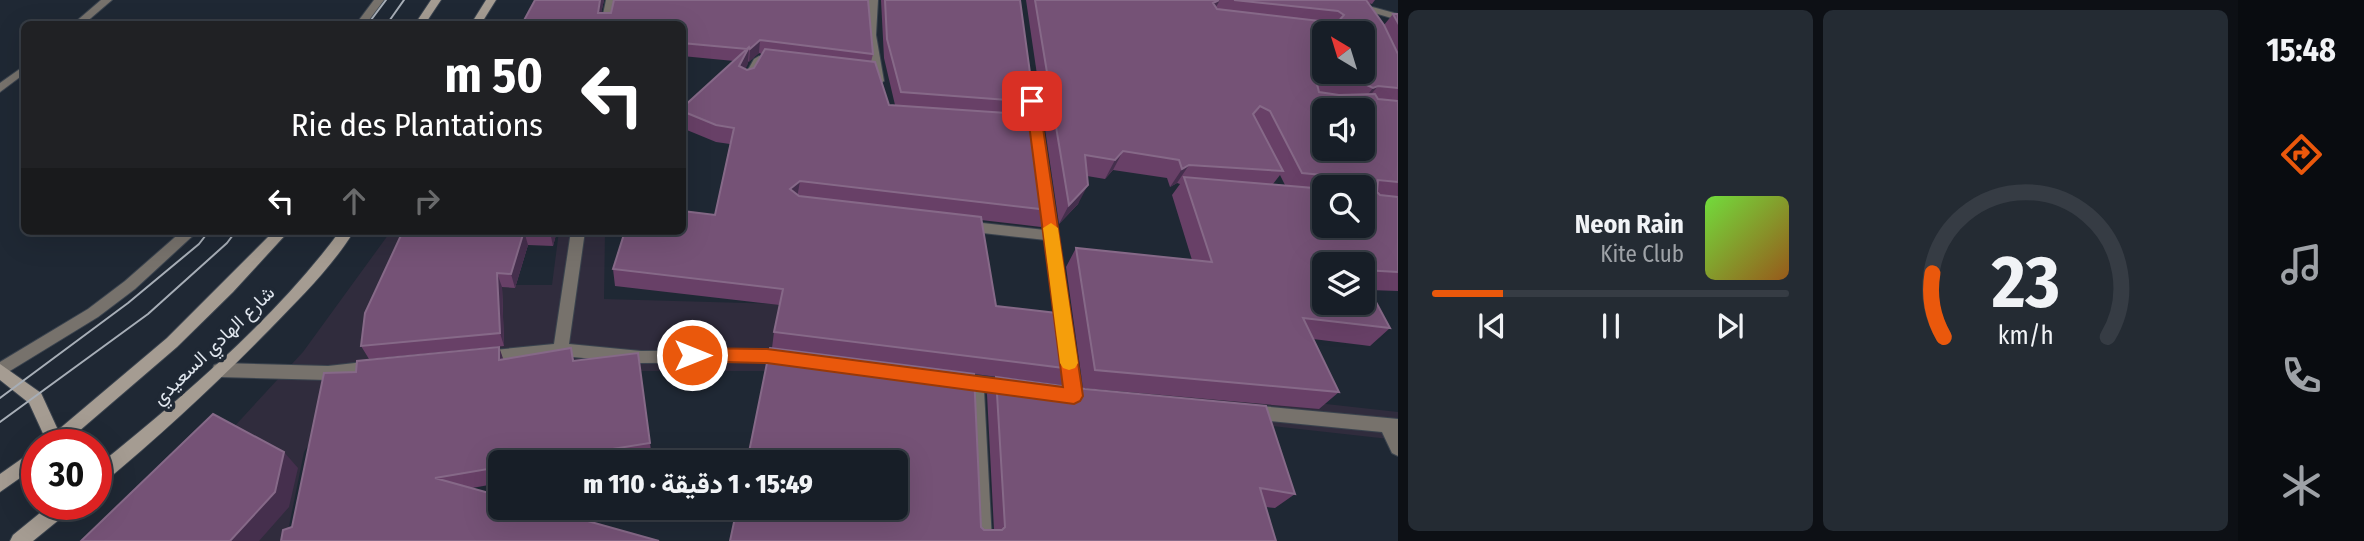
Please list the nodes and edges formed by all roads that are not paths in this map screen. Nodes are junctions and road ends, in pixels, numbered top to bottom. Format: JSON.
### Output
{"nodes":[{"id":1,"x":107,"y":0,"type":"edge"},
{"id":2,"x":379,"y":0,"type":"edge"},
{"id":3,"x":436,"y":0,"type":"edge"},
{"id":4,"x":491,"y":0,"type":"edge"},
{"id":5,"x":611,"y":0,"type":"edge"},
{"id":6,"x":873,"y":0,"type":"edge"},
{"id":7,"x":1336,"y":0,"type":"edge"},
{"id":8,"x":1351,"y":4,"type":"junction"},
{"id":9,"x":1398,"y":17,"type":"edge"},
{"id":10,"x":82,"y":21,"type":"edge"},
{"id":11,"x":363,"y":21,"type":"edge"},
{"id":12,"x":422,"y":21,"type":"edge"},
{"id":13,"x":478,"y":21,"type":"edge"},
{"id":14,"x":607,"y":21,"type":"edge"},
{"id":15,"x":1363,"y":21,"type":"edge"},
{"id":16,"x":785,"y":62,"type":"edge"},
{"id":17,"x":21,"y":72,"type":"edge"},
{"id":18,"x":864,"y":72,"type":"edge"},
{"id":19,"x":877,"y":74,"type":"junction"},
{"id":20,"x":1028,"y":75,"type":"edge"},
{"id":21,"x":747,"y":82,"type":"edge"},
{"id":22,"x":0,"y":89,"type":"edge"},
{"id":23,"x":883,"y":95,"type":"edge"},
{"id":24,"x":1040,"y":155,"type":"edge"},
{"id":25,"x":1044,"y":182,"type":"edge"},
{"id":26,"x":944,"y":223,"type":"edge"},
{"id":27,"x":186,"y":235,"type":"edge"},
{"id":28,"x":278,"y":235,"type":"edge"},
{"id":29,"x":344,"y":235,"type":"edge"},
{"id":30,"x":577,"y":235,"type":"edge"},
{"id":31,"x":1052,"y":236,"type":"junction"},
{"id":32,"x":561,"y":350,"type":"junction"},
{"id":33,"x":465,"y":359,"type":"edge"},
{"id":34,"x":806,"y":361,"type":"edge"},
{"id":35,"x":383,"y":367,"type":"edge"},
{"id":36,"x":220,"y":370,"type":"junction"},
{"id":37,"x":0,"y":371,"type":"edge"},
{"id":38,"x":937,"y":377,"type":"edge"},
{"id":39,"x":976,"y":383,"type":"junction"},
{"id":40,"x":1025,"y":389,"type":"edge"},
{"id":41,"x":1074,"y":396,"type":"edge"},
{"id":42,"x":1237,"y":411,"type":"edge"},
{"id":43,"x":1393,"y":426,"type":"edge"},
{"id":44,"x":48,"y":429,"type":"edge"},
{"id":45,"x":72,"y":429,"type":"edge"},
{"id":46,"x":1398,"y":448,"type":"edge"},
{"id":47,"x":112,"y":465,"type":"edge"},
{"id":48,"x":21,"y":468,"type":"edge"},
{"id":49,"x":0,"y":484,"type":"edge"},
{"id":50,"x":44,"y":520,"type":"edge"},
{"id":51,"x":19,"y":541,"type":"edge"},
{"id":52,"x":983,"y":541,"type":"edge"}],
"edges":[{"from":1,"to":10,"type":"street"},
{"from":2,"to":11,"type":"street"},
{"from":3,"to":12,"type":"main road"},
{"from":4,"to":13,"type":"main road"},
{"from":5,"to":14,"type":"street"},
{"from":6,"to":19,"type":"street"},
{"from":7,"to":8,"type":"street"},
{"from":8,"to":9,"type":"street"},
{"from":8,"to":15,"type":"street"},
{"from":16,"to":21,"type":"street"},
{"from":17,"to":22,"type":"street"},
{"from":18,"to":19,"type":"street"},
{"from":19,"to":23,"type":"street"},
{"from":20,"to":24,"type":"street"},
{"from":25,"to":31,"type":"street"},
{"from":26,"to":31,"type":"street"},
{"from":27,"to":37,"type":"street"},
{"from":28,"to":45,"type":"main road","name":"شارع الهادي السعيدي"},
{"from":29,"to":36,"type":"main road","name":"شارع الهادي السعيدي"},
{"from":30,"to":32,"type":"street"},
{"from":31,"to":41,"type":"street"},
{"from":32,"to":33,"type":"street"},
{"from":32,"to":34,"type":"street"},
{"from":35,"to":36,"type":"street"},
{"from":36,"to":47,"type":"main road","name":"شارع الهادي السعيدي"},
{"from":37,"to":44,"type":"main road"},
{"from":38,"to":39,"type":"street"},
{"from":39,"to":40,"type":"street"},
{"from":39,"to":52,"type":"street"},
{"from":42,"to":43,"type":"street"},
{"from":43,"to":46,"type":"street"},
{"from":48,"to":49,"type":"main road"},
{"from":50,"to":51,"type":"main road"}]}
